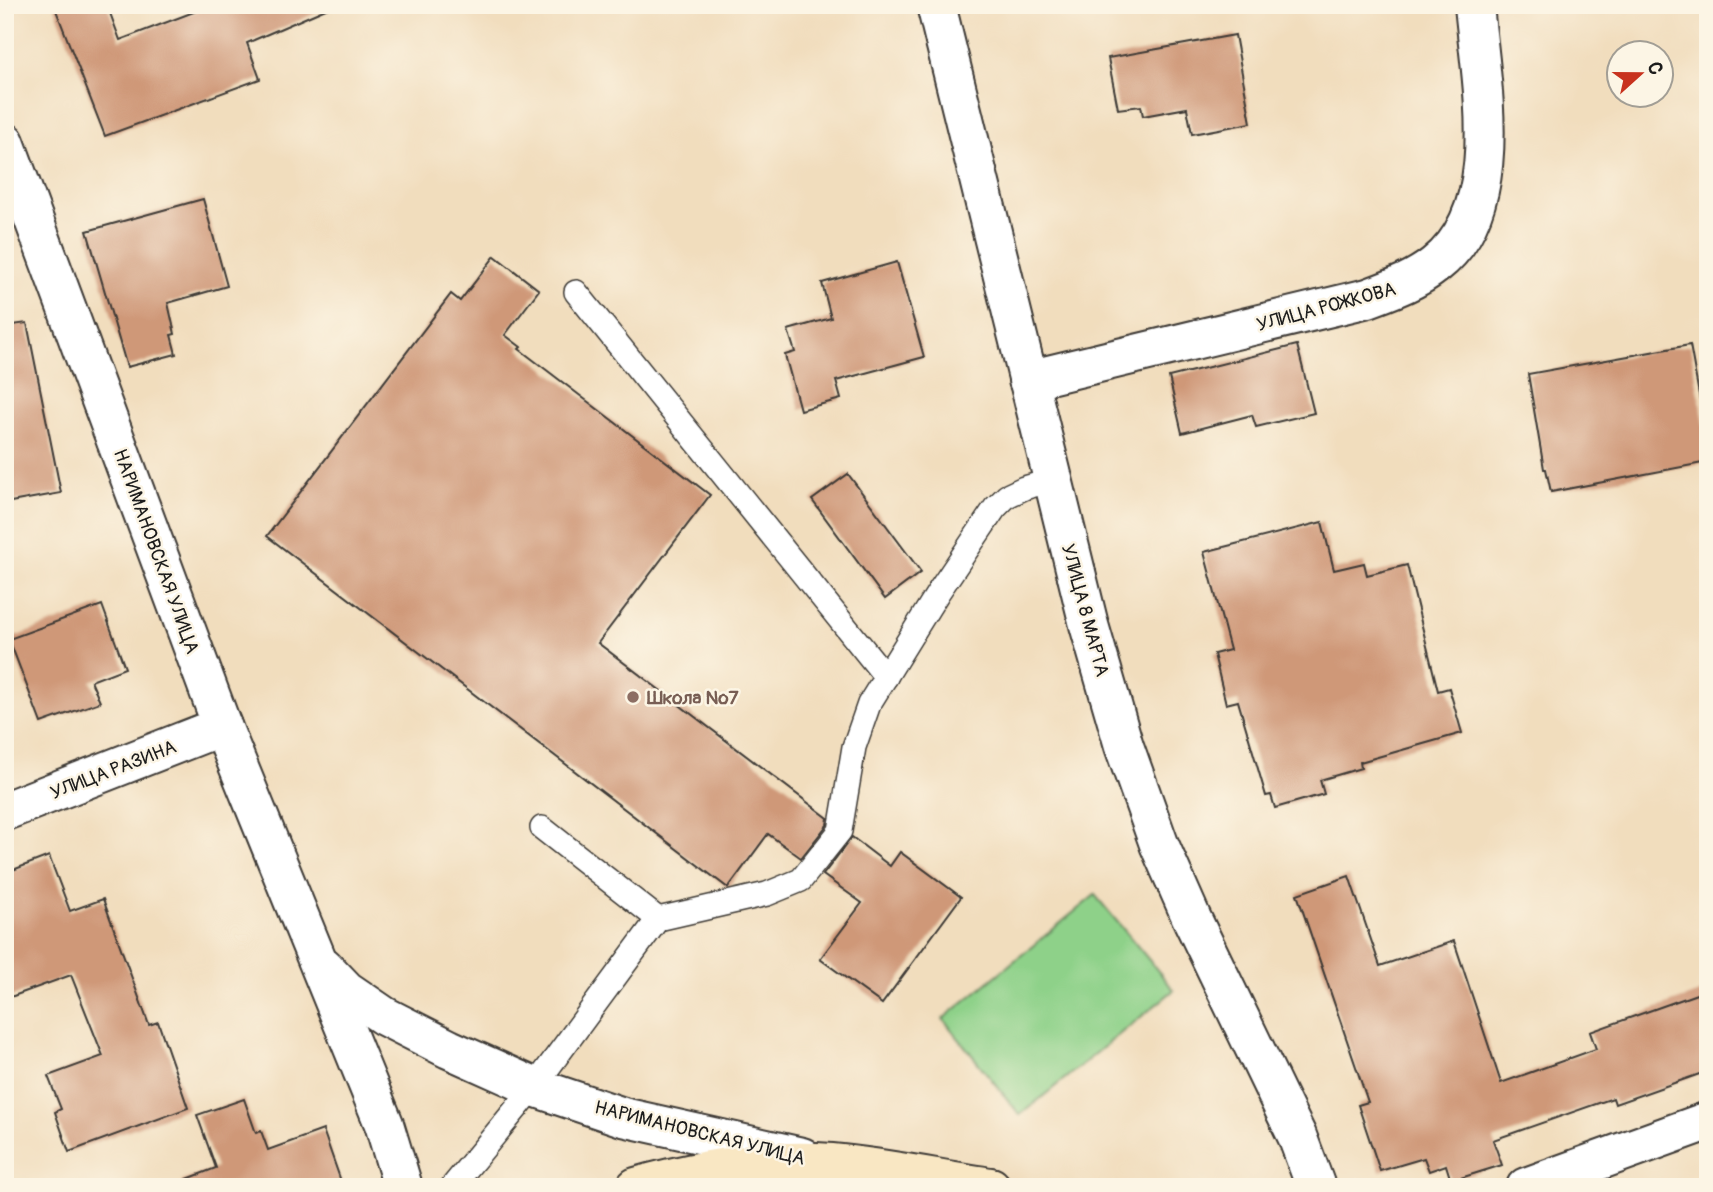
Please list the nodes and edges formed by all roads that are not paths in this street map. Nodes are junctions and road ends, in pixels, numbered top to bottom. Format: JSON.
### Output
{"nodes":[{"id":1,"x":936,"y":5,"type":"edge"},
{"id":2,"x":1474,"y":5,"type":"edge"},
{"id":3,"x":5,"y":142,"type":"edge"},
{"id":4,"x":576,"y":292,"type":"dead end"},
{"id":5,"x":1028,"y":380,"type":"junction"},
{"id":6,"x":1053,"y":480,"type":"junction"},
{"id":7,"x":886,"y":677,"type":"junction"},
{"id":8,"x":222,"y":726,"type":"junction"},
{"id":9,"x":5,"y":811,"type":"edge"},
{"id":10,"x":542,"y":828,"type":"dead end"},
{"id":11,"x":658,"y":919,"type":"junction"},
{"id":12,"x":315,"y":957,"type":"junction"},
{"id":13,"x":534,"y":1087,"type":"junction"},
{"id":14,"x":1708,"y":1121,"type":"edge"},
{"id":15,"x":831,"y":1163,"type":"junction"},
{"id":16,"x":1538,"y":1184,"type":"edge"},
{"id":17,"x":403,"y":1187,"type":"edge"},
{"id":18,"x":452,"y":1187,"type":"edge"},
{"id":19,"x":636,"y":1187,"type":"edge"},
{"id":20,"x":991,"y":1187,"type":"edge"},
{"id":21,"x":1316,"y":1187,"type":"edge"}],
"edges":[{"from":1,"to":5,"type":"street","name":"УЛИЦА 8 МАРТА"},
{"from":2,"to":5,"type":"street","name":"УЛИЦА РОЖКОВА"},
{"from":3,"to":8,"type":"street","name":"НАРИМАНОВСКАЯ УЛИЦА"},
{"from":4,"to":7,"type":"lane"},
{"from":5,"to":6,"type":"street","name":"УЛИЦА 8 МАРТА"},
{"from":6,"to":7,"type":"lane"},
{"from":6,"to":21,"type":"street","name":"УЛИЦА 8 МАРТА"},
{"from":7,"to":11,"type":"lane"},
{"from":8,"to":9,"type":"street","name":"УЛИЦА РАЗИНА"},
{"from":8,"to":12,"type":"street","name":"НАРИМАНОВСКАЯ УЛИЦА"},
{"from":10,"to":11,"type":"lane"},
{"from":11,"to":13,"type":"lane"},
{"from":12,"to":13,"type":"street","name":"НАРИМАНОВСКАЯ УЛИЦА"},
{"from":12,"to":17,"type":"street","name":"НАРИМАНОВСКАЯ УЛИЦА"},
{"from":13,"to":15,"type":"street","name":"НАРИМАНОВСКАЯ УЛИЦА"},
{"from":13,"to":18,"type":"lane"},
{"from":14,"to":16,"type":"street"},
{"from":15,"to":19,"type":"street","name":"НАРИМАНОВСКАЯ УЛИЦА"},
{"from":15,"to":20,"type":"street","name":"НАРИМАНОВСКАЯ УЛИЦА"}]}
